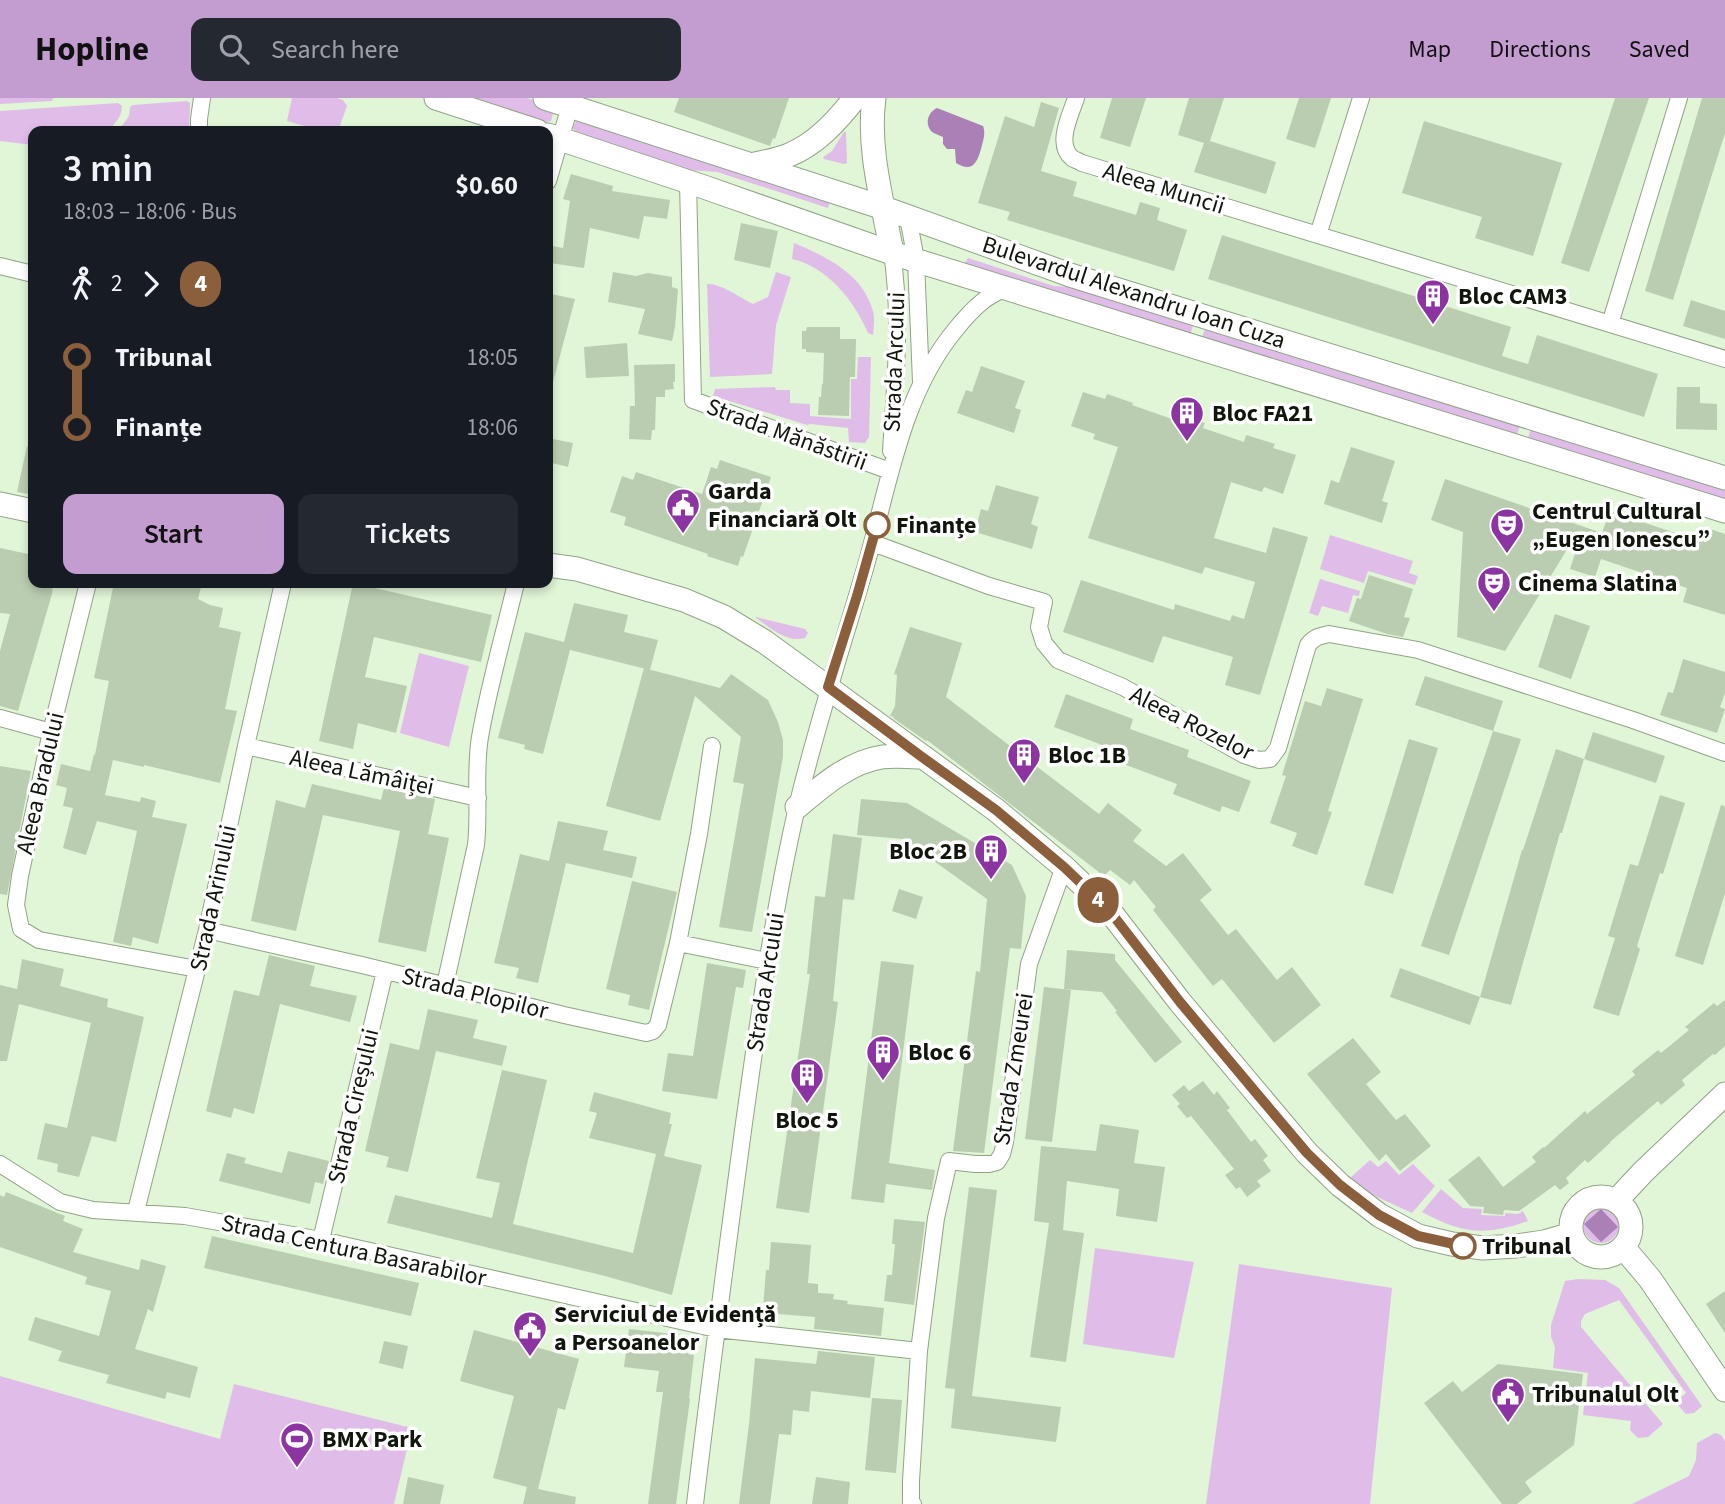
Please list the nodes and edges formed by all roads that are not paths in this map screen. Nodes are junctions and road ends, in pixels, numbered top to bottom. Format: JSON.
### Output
{"nodes":[{"id":1,"x":202,"y":98,"type":"edge"},
{"id":2,"x":436,"y":98,"type":"edge"},
{"id":3,"x":545,"y":98,"type":"edge"},
{"id":4,"x":855,"y":98,"type":"edge"},
{"id":5,"x":873,"y":98,"type":"edge"},
{"id":6,"x":1076,"y":98,"type":"edge"},
{"id":7,"x":1361,"y":98,"type":"edge"},
{"id":8,"x":1679,"y":98,"type":"edge"},
{"id":9,"x":570,"y":106,"type":"junction"},
{"id":10,"x":199,"y":126,"type":"edge"},
{"id":11,"x":522,"y":126,"type":"edge"},
{"id":12,"x":554,"y":137,"type":"edge"},
{"id":13,"x":751,"y":165,"type":"junction"},
{"id":14,"x":688,"y":182,"type":"junction"},
{"id":15,"x":884,"y":208,"type":"junction"},
{"id":16,"x":908,"y":217,"type":"junction"},
{"id":17,"x":1318,"y":235,"type":"junction"},
{"id":18,"x":892,"y":253,"type":"junction"},
{"id":19,"x":916,"y":260,"type":"junction"},
{"id":20,"x":0,"y":265,"type":"edge"},
{"id":21,"x":28,"y":273,"type":"edge"},
{"id":22,"x":1005,"y":288,"type":"junction"},
{"id":23,"x":1610,"y":324,"type":"junction"},
{"id":24,"x":1725,"y":359,"type":"edge"},
{"id":25,"x":921,"y":384,"type":"junction"},
{"id":26,"x":890,"y":471,"type":"junction"},
{"id":27,"x":1725,"y":478,"type":"edge"},
{"id":28,"x":0,"y":504,"type":"edge"},
{"id":29,"x":28,"y":510,"type":"edge"},
{"id":30,"x":1725,"y":511,"type":"edge"},
{"id":31,"x":873,"y":543,"type":"junction"},
{"id":32,"x":553,"y":566,"type":"edge"},
{"id":33,"x":87,"y":588,"type":"edge"},
{"id":34,"x":282,"y":588,"type":"edge"},
{"id":35,"x":515,"y":588,"type":"edge"},
{"id":36,"x":828,"y":687,"type":"junction"},
{"id":37,"x":0,"y":718,"type":"edge"},
{"id":38,"x":51,"y":732,"type":"junction"},
{"id":39,"x":246,"y":746,"type":"junction"},
{"id":40,"x":712,"y":746,"type":"dead end"},
{"id":41,"x":1725,"y":753,"type":"edge"},
{"id":42,"x":922,"y":757,"type":"junction"},
{"id":43,"x":478,"y":798,"type":"junction"},
{"id":44,"x":797,"y":807,"type":"junction"},
{"id":45,"x":1064,"y":867,"type":"junction"},
{"id":46,"x":207,"y":930,"type":"junction"},
{"id":47,"x":678,"y":943,"type":"junction"},
{"id":48,"x":766,"y":961,"type":"junction"},
{"id":49,"x":197,"y":969,"type":"junction"},
{"id":50,"x":385,"y":971,"type":"junction"},
{"id":51,"x":445,"y":985,"type":"junction"},
{"id":52,"x":1725,"y":1094,"type":"edge"},
{"id":53,"x":0,"y":1164,"type":"edge"},
{"id":54,"x":1616,"y":1201,"type":"junction"},
{"id":55,"x":136,"y":1211,"type":"junction"},
{"id":56,"x":1572,"y":1234,"type":"junction"},
{"id":57,"x":321,"y":1240,"type":"junction"},
{"id":58,"x":1623,"y":1247,"type":"junction"},
{"id":59,"x":716,"y":1329,"type":"junction"},
{"id":60,"x":919,"y":1351,"type":"junction"},
{"id":61,"x":1725,"y":1390,"type":"edge"},
{"id":62,"x":695,"y":1504,"type":"edge"},
{"id":63,"x":913,"y":1504,"type":"edge"}],
"edges":[{"from":1,"to":10,"type":"street"},
{"from":2,"to":11,"type":"main road"},
{"from":3,"to":9,"type":"main road","name":"Bulevardul Alexandru Ioan Cuza"},
{"from":4,"to":13,"type":"main road"},
{"from":5,"to":15,"type":"main road"},
{"from":6,"to":17,"type":"street","name":"Aleea Muncii"},
{"from":7,"to":17,"type":"street"},
{"from":8,"to":23,"type":"street"},
{"from":9,"to":12,"type":"street"},
{"from":9,"to":13,"type":"main road","name":"Bulevardul Alexandru Ioan Cuza"},
{"from":12,"to":14,"type":"main road","name":"Bulevardul Alexandru Ioan Cuza"},
{"from":13,"to":15,"type":"main road","name":"Bulevardul Alexandru Ioan Cuza"},
{"from":14,"to":18,"type":"main road","name":"Bulevardul Alexandru Ioan Cuza"},
{"from":14,"to":26,"type":"street","name":"Strada Mănăstirii"},
{"from":15,"to":16,"type":"main road","name":"Bulevardul Alexandru Ioan Cuza"},
{"from":15,"to":18,"type":"main road"},
{"from":16,"to":19,"type":"street","name":"Strada Arcului"},
{"from":16,"to":27,"type":"main road","name":"Bulevardul Alexandru Ioan Cuza"},
{"from":17,"to":23,"type":"street","name":"Aleea Muncii"},
{"from":18,"to":19,"type":"main road","name":"Bulevardul Alexandru Ioan Cuza"},
{"from":18,"to":26,"type":"street","name":"Strada Arcului"},
{"from":19,"to":22,"type":"main road","name":"Bulevardul Alexandru Ioan Cuza"},
{"from":19,"to":25,"type":"street","name":"Strada Arcului"},
{"from":20,"to":21,"type":"street"},
{"from":22,"to":25,"type":"street","name":"Strada Arcului"},
{"from":22,"to":30,"type":"main road","name":"Bulevardul Alexandru Ioan Cuza"},
{"from":23,"to":24,"type":"street","name":"Aleea Muncii"},
{"from":25,"to":26,"type":"street","name":"Strada Arcului"},
{"from":26,"to":31,"type":"street","name":"Strada Arcului"},
{"from":28,"to":29,"type":"main road"},
{"from":31,"to":36,"type":"street","name":"Strada Arcului"},
{"from":31,"to":41,"type":"street","name":"Aleea Rozelor"},
{"from":32,"to":36,"type":"main road"},
{"from":33,"to":38,"type":"street","name":"Aleea Bradului"},
{"from":34,"to":39,"type":"street","name":"Strada Arinului"},
{"from":35,"to":43,"type":"street"},
{"from":36,"to":42,"type":"main road"},
{"from":36,"to":44,"type":"street","name":"Strada Arcului"},
{"from":37,"to":38,"type":"street"},
{"from":38,"to":49,"type":"street","name":"Aleea Bradului"},
{"from":39,"to":43,"type":"street","name":"Aleea Lămâiței"},
{"from":39,"to":46,"type":"street","name":"Strada Arinului"},
{"from":40,"to":47,"type":"street","name":"Strada Plopilor"},
{"from":42,"to":44,"type":"main road"},
{"from":42,"to":45,"type":"main road"},
{"from":43,"to":51,"type":"street"},
{"from":44,"to":48,"type":"street","name":"Strada Arcului"},
{"from":45,"to":56,"type":"main road"},
{"from":45,"to":60,"type":"street","name":"Strada Zmeurei"},
{"from":46,"to":49,"type":"street","name":"Strada Arinului"},
{"from":46,"to":50,"type":"street","name":"Strada Plopilor"},
{"from":47,"to":48,"type":"street"},
{"from":47,"to":51,"type":"street","name":"Strada Plopilor"},
{"from":48,"to":59,"type":"street","name":"Strada Arcului"},
{"from":49,"to":55,"type":"street","name":"Strada Arinului"},
{"from":50,"to":51,"type":"street","name":"Strada Plopilor"},
{"from":50,"to":57,"type":"street","name":"Strada Cireșului"},
{"from":52,"to":54,"type":"main road"},
{"from":53,"to":55,"type":"street","name":"Strada Centura Basarabilor"},
{"from":54,"to":56,"type":"main road"},
{"from":54,"to":58,"type":"main road"},
{"from":55,"to":57,"type":"street","name":"Strada Centura Basarabilor"},
{"from":56,"to":58,"type":"main road"},
{"from":57,"to":59,"type":"street","name":"Strada Centura Basarabilor"},
{"from":58,"to":61,"type":"main road"},
{"from":59,"to":60,"type":"street"},
{"from":59,"to":62,"type":"street","name":"Strada Arcului"},
{"from":60,"to":63,"type":"street","name":"Strada Zmeurei"}]}
